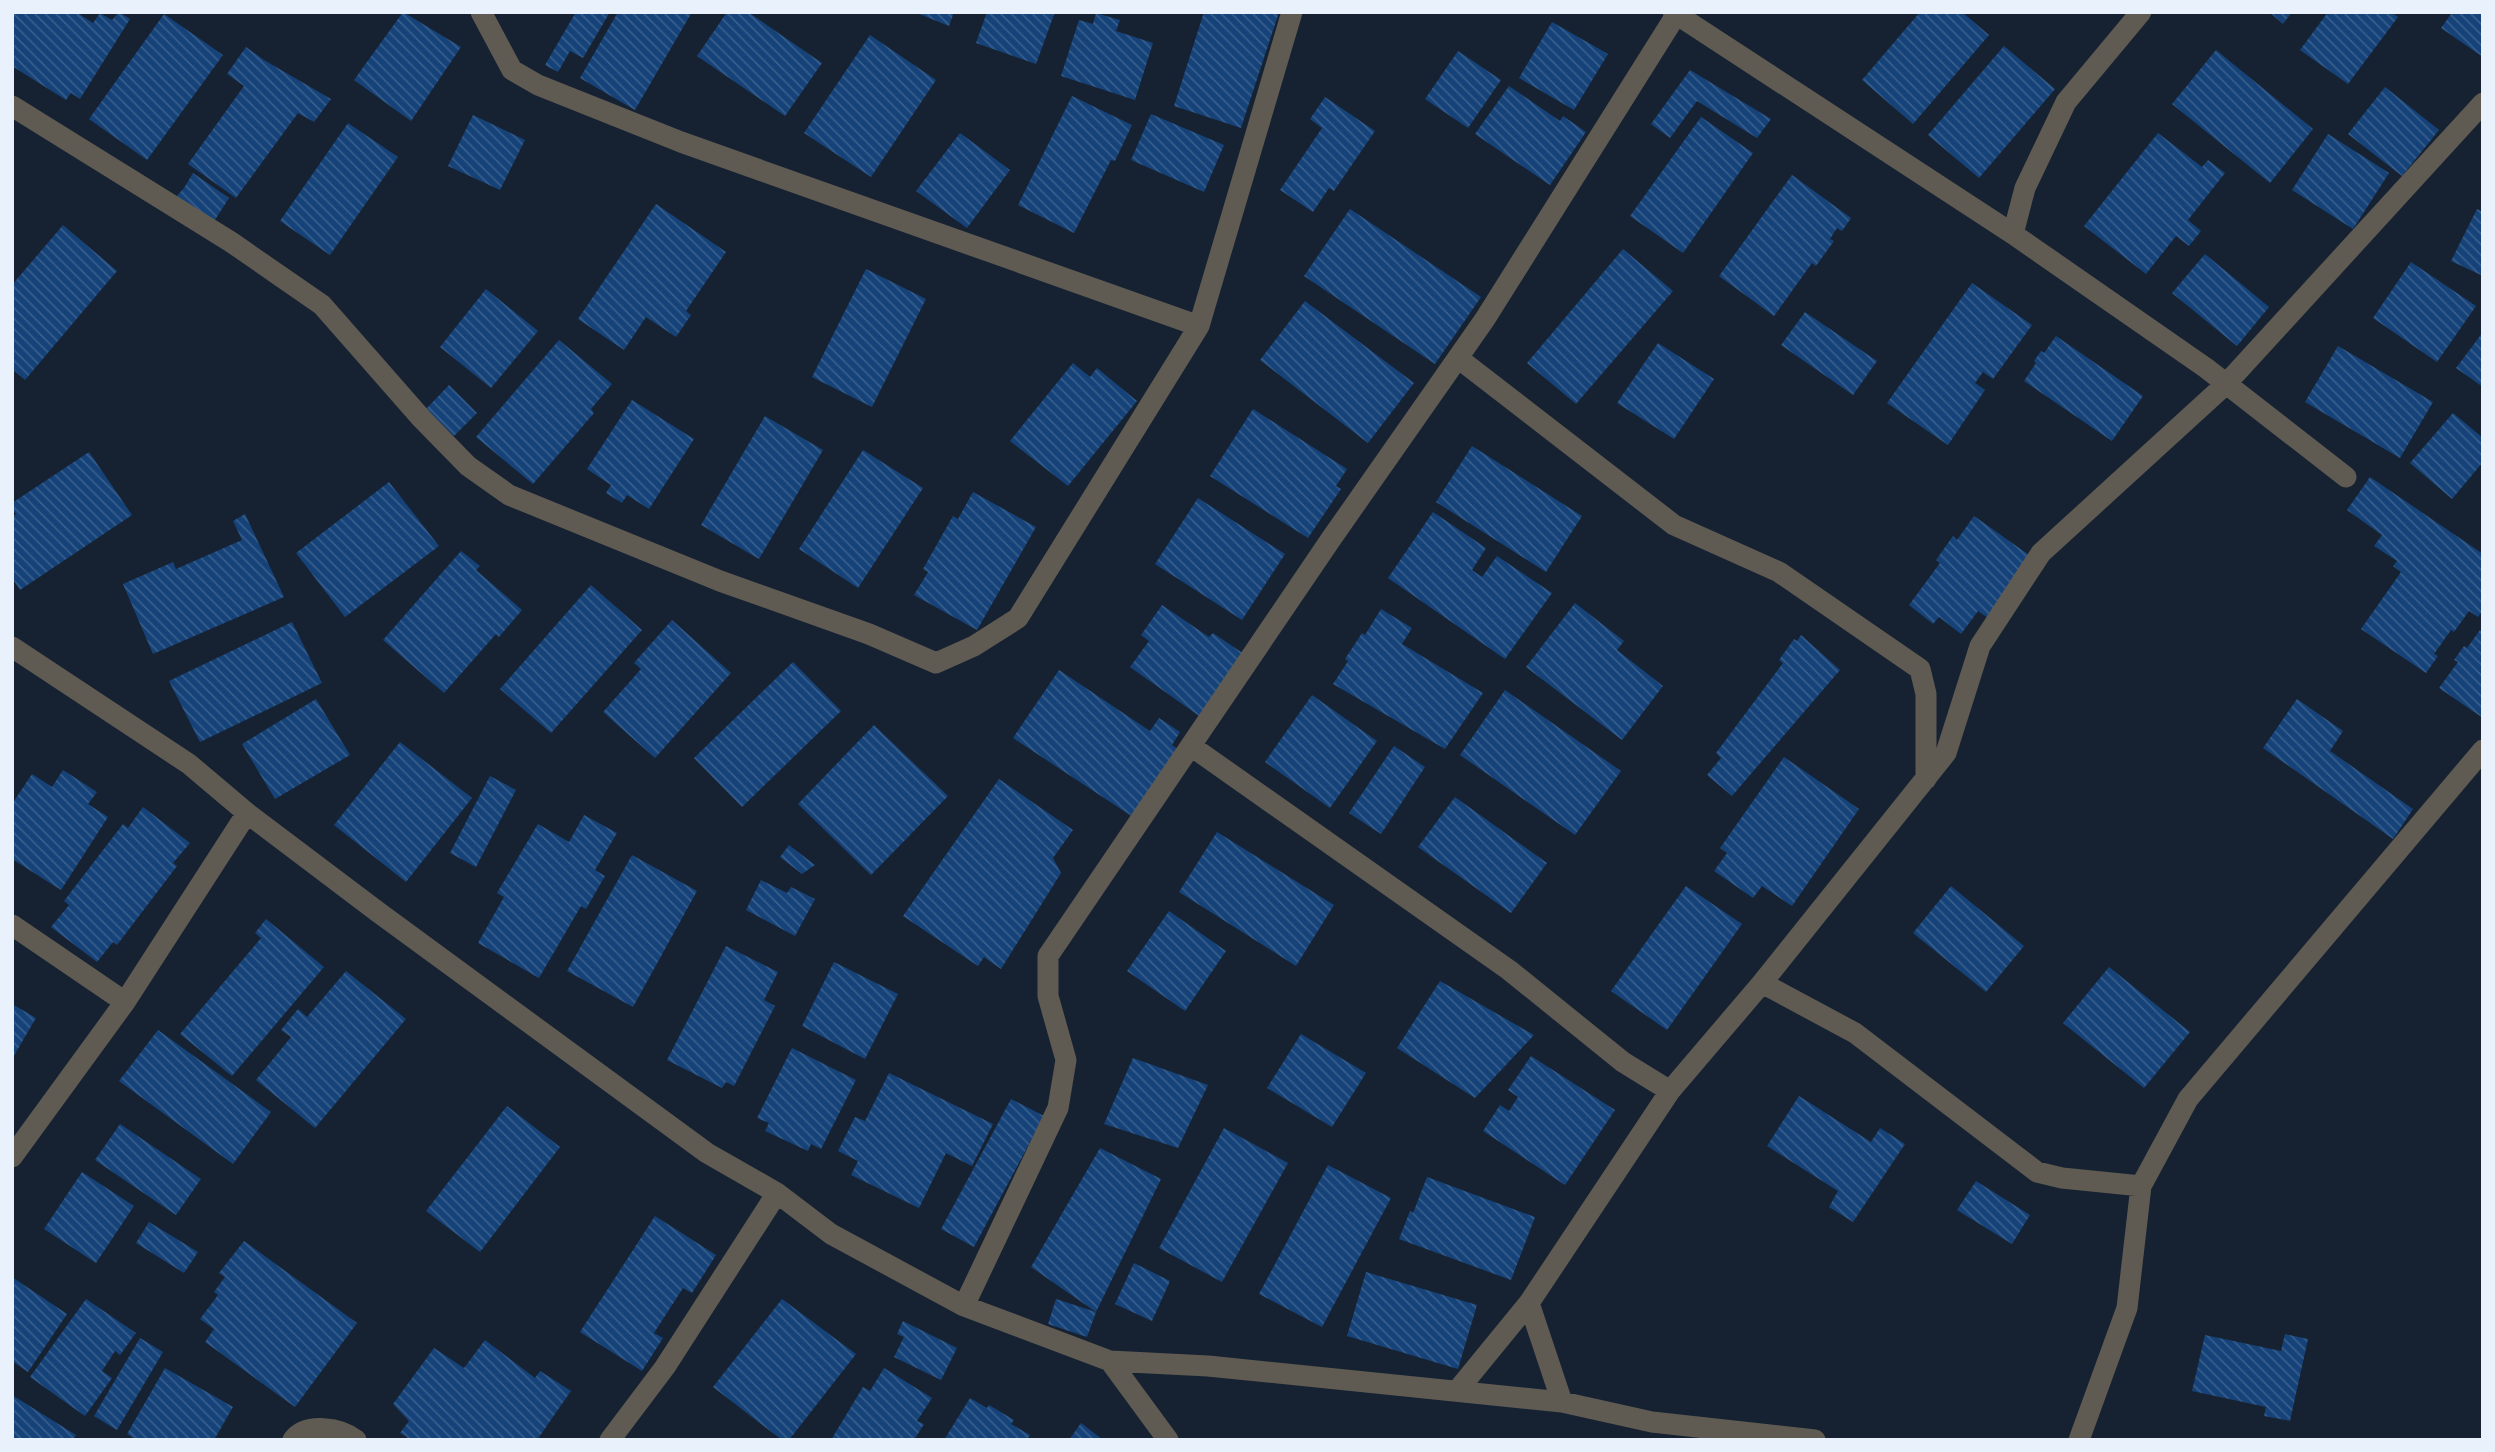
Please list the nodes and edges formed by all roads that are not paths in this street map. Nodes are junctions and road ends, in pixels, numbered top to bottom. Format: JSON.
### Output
{"nodes":[{"id":1,"x":481,"y":12,"type":"edge"},
{"id":2,"x":1292,"y":12,"type":"edge"},
{"id":3,"x":2141,"y":12,"type":"edge"},
{"id":4,"x":1675,"y":13,"type":"edge"},
{"id":5,"x":2483,"y":103,"type":"edge"},
{"id":6,"x":12,"y":106,"type":"edge"},
{"id":7,"x":2013,"y":234,"type":"junction"},
{"id":8,"x":1199,"y":326,"type":"junction"},
{"id":9,"x":1458,"y":358,"type":"junction"},
{"id":10,"x":2226,"y":384,"type":"junction"},
{"id":11,"x":2346,"y":477,"type":"dead end"},
{"id":12,"x":12,"y":647,"type":"edge"},
{"id":13,"x":1191,"y":746,"type":"junction"},
{"id":14,"x":2483,"y":750,"type":"edge"},
{"id":15,"x":1926,"y":779,"type":"junction"},
{"id":16,"x":247,"y":813,"type":"junction"},
{"id":17,"x":12,"y":925,"type":"edge"},
{"id":18,"x":1762,"y":983,"type":"junction"},
{"id":19,"x":125,"y":1002,"type":"junction"},
{"id":20,"x":1670,"y":1091,"type":"junction"},
{"id":21,"x":12,"y":1157,"type":"edge"},
{"id":22,"x":2141,"y":1186,"type":"junction"},
{"id":23,"x":777,"y":1193,"type":"junction"},
{"id":24,"x":1530,"y":1303,"type":"junction"},
{"id":25,"x":964,"y":1306,"type":"junction"},
{"id":26,"x":1110,"y":1361,"type":"junction"},
{"id":27,"x":1457,"y":1391,"type":"junction"},
{"id":28,"x":1562,"y":1402,"type":"junction"},
{"id":29,"x":1658,"y":1431,"type":"edge"},
{"id":30,"x":293,"y":1440,"type":"edge"},
{"id":31,"x":356,"y":1440,"type":"edge"},
{"id":32,"x":610,"y":1440,"type":"edge"},
{"id":33,"x":1168,"y":1440,"type":"edge"},
{"id":34,"x":1815,"y":1440,"type":"edge"},
{"id":35,"x":2079,"y":1440,"type":"edge"}],
"edges":[{"from":1,"to":8,"type":"street"},
{"from":2,"to":8,"type":"street"},
{"from":3,"to":7,"type":"street"},
{"from":4,"to":7,"type":"street"},
{"from":4,"to":9,"type":"street"},
{"from":5,"to":10,"type":"street"},
{"from":6,"to":8,"type":"street"},
{"from":7,"to":10,"type":"street"},
{"from":9,"to":13,"type":"street"},
{"from":9,"to":15,"type":"street"},
{"from":10,"to":11,"type":"street"},
{"from":10,"to":15,"type":"street"},
{"from":12,"to":16,"type":"street"},
{"from":13,"to":20,"type":"street"},
{"from":13,"to":25,"type":"street"},
{"from":14,"to":22,"type":"street"},
{"from":15,"to":18,"type":"street"},
{"from":16,"to":19,"type":"street"},
{"from":16,"to":23,"type":"street"},
{"from":17,"to":19,"type":"street"},
{"from":18,"to":20,"type":"street"},
{"from":18,"to":22,"type":"street"},
{"from":19,"to":21,"type":"street"},
{"from":20,"to":24,"type":"street"},
{"from":22,"to":35,"type":"street"},
{"from":23,"to":25,"type":"street"},
{"from":23,"to":32,"type":"street"},
{"from":24,"to":27,"type":"street"},
{"from":24,"to":28,"type":"street"},
{"from":25,"to":26,"type":"street"},
{"from":26,"to":27,"type":"street"},
{"from":26,"to":33,"type":"street"},
{"from":27,"to":28,"type":"street"},
{"from":28,"to":29,"type":"street"},
{"from":29,"to":34,"type":"street"},
{"from":30,"to":31,"type":"street"}]}
